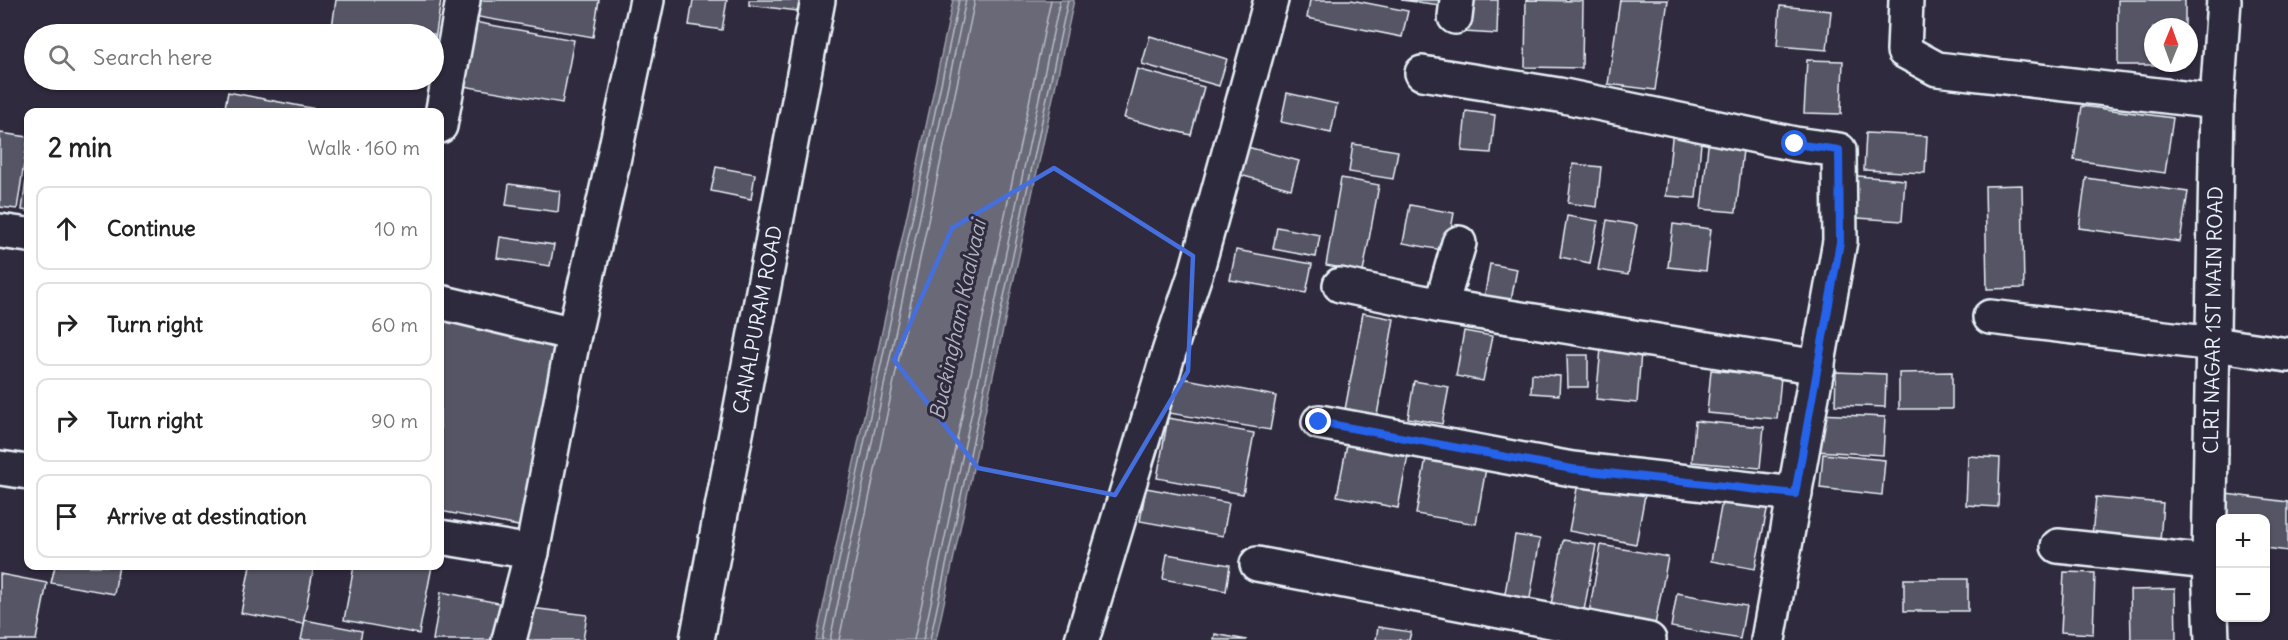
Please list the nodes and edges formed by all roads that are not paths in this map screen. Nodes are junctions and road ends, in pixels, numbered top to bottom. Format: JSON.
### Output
{"nodes":[{"id":1,"x":463,"y":0,"type":"edge"},
{"id":2,"x":647,"y":0,"type":"edge"},
{"id":3,"x":818,"y":0,"type":"edge"},
{"id":4,"x":1271,"y":0,"type":"edge"},
{"id":5,"x":1906,"y":0,"type":"edge"},
{"id":6,"x":2224,"y":0,"type":"edge"},
{"id":7,"x":1422,"y":73,"type":"dead end"},
{"id":8,"x":2217,"y":102,"type":"junction"},
{"id":9,"x":443,"y":108,"type":"edge"},
{"id":10,"x":0,"y":231,"type":"edge"},
{"id":11,"x":24,"y":234,"type":"edge"},
{"id":12,"x":1459,"y":243,"type":"dead end"},
{"id":13,"x":1340,"y":285,"type":"dead end"},
{"id":14,"x":444,"y":303,"type":"edge"},
{"id":15,"x":1441,"y":306,"type":"junction"},
{"id":16,"x":1990,"y":316,"type":"dead end"},
{"id":17,"x":574,"y":334,"type":"junction"},
{"id":18,"x":2214,"y":344,"type":"junction"},
{"id":19,"x":2288,"y":355,"type":"edge"},
{"id":20,"x":1818,"y":367,"type":"junction"},
{"id":21,"x":1319,"y":422,"type":"dead end"},
{"id":22,"x":0,"y":468,"type":"edge"},
{"id":23,"x":24,"y":471,"type":"edge"},
{"id":24,"x":1795,"y":494,"type":"junction"},
{"id":25,"x":444,"y":538,"type":"edge"},
{"id":26,"x":2058,"y":546,"type":"dead end"},
{"id":27,"x":532,"y":552,"type":"junction"},
{"id":28,"x":2209,"y":562,"type":"junction"},
{"id":29,"x":1257,"y":564,"type":"dead end"},
{"id":30,"x":510,"y":640,"type":"edge"},
{"id":31,"x":697,"y":640,"type":"edge"},
{"id":32,"x":1082,"y":640,"type":"edge"},
{"id":33,"x":1649,"y":640,"type":"edge"},
{"id":34,"x":1768,"y":640,"type":"edge"},
{"id":35,"x":2212,"y":640,"type":"edge"}],
"edges":[{"from":1,"to":9,"type":"street"},
{"from":2,"to":17,"type":"street"},
{"from":3,"to":31,"type":"street","name":"CANALPURAM ROAD"},
{"from":4,"to":32,"type":"street"},
{"from":5,"to":8,"type":"street"},
{"from":6,"to":8,"type":"street","name":"CLRI NAGAR 1ST MAIN ROAD"},
{"from":7,"to":20,"type":"street"},
{"from":8,"to":18,"type":"street","name":"CLRI NAGAR 1ST MAIN ROAD"},
{"from":10,"to":11,"type":"street"},
{"from":12,"to":15,"type":"street"},
{"from":13,"to":15,"type":"street"},
{"from":14,"to":17,"type":"street"},
{"from":15,"to":20,"type":"street"},
{"from":16,"to":18,"type":"street"},
{"from":17,"to":27,"type":"street"},
{"from":18,"to":19,"type":"street"},
{"from":18,"to":28,"type":"street","name":"CLRI NAGAR 1ST MAIN ROAD"},
{"from":20,"to":24,"type":"street"},
{"from":21,"to":24,"type":"street"},
{"from":22,"to":23,"type":"street"},
{"from":24,"to":34,"type":"street"},
{"from":25,"to":27,"type":"street"},
{"from":26,"to":28,"type":"street"},
{"from":27,"to":30,"type":"street"},
{"from":28,"to":35,"type":"street","name":"CLRI NAGAR 1ST MAIN ROAD"},
{"from":29,"to":33,"type":"street"}]}
